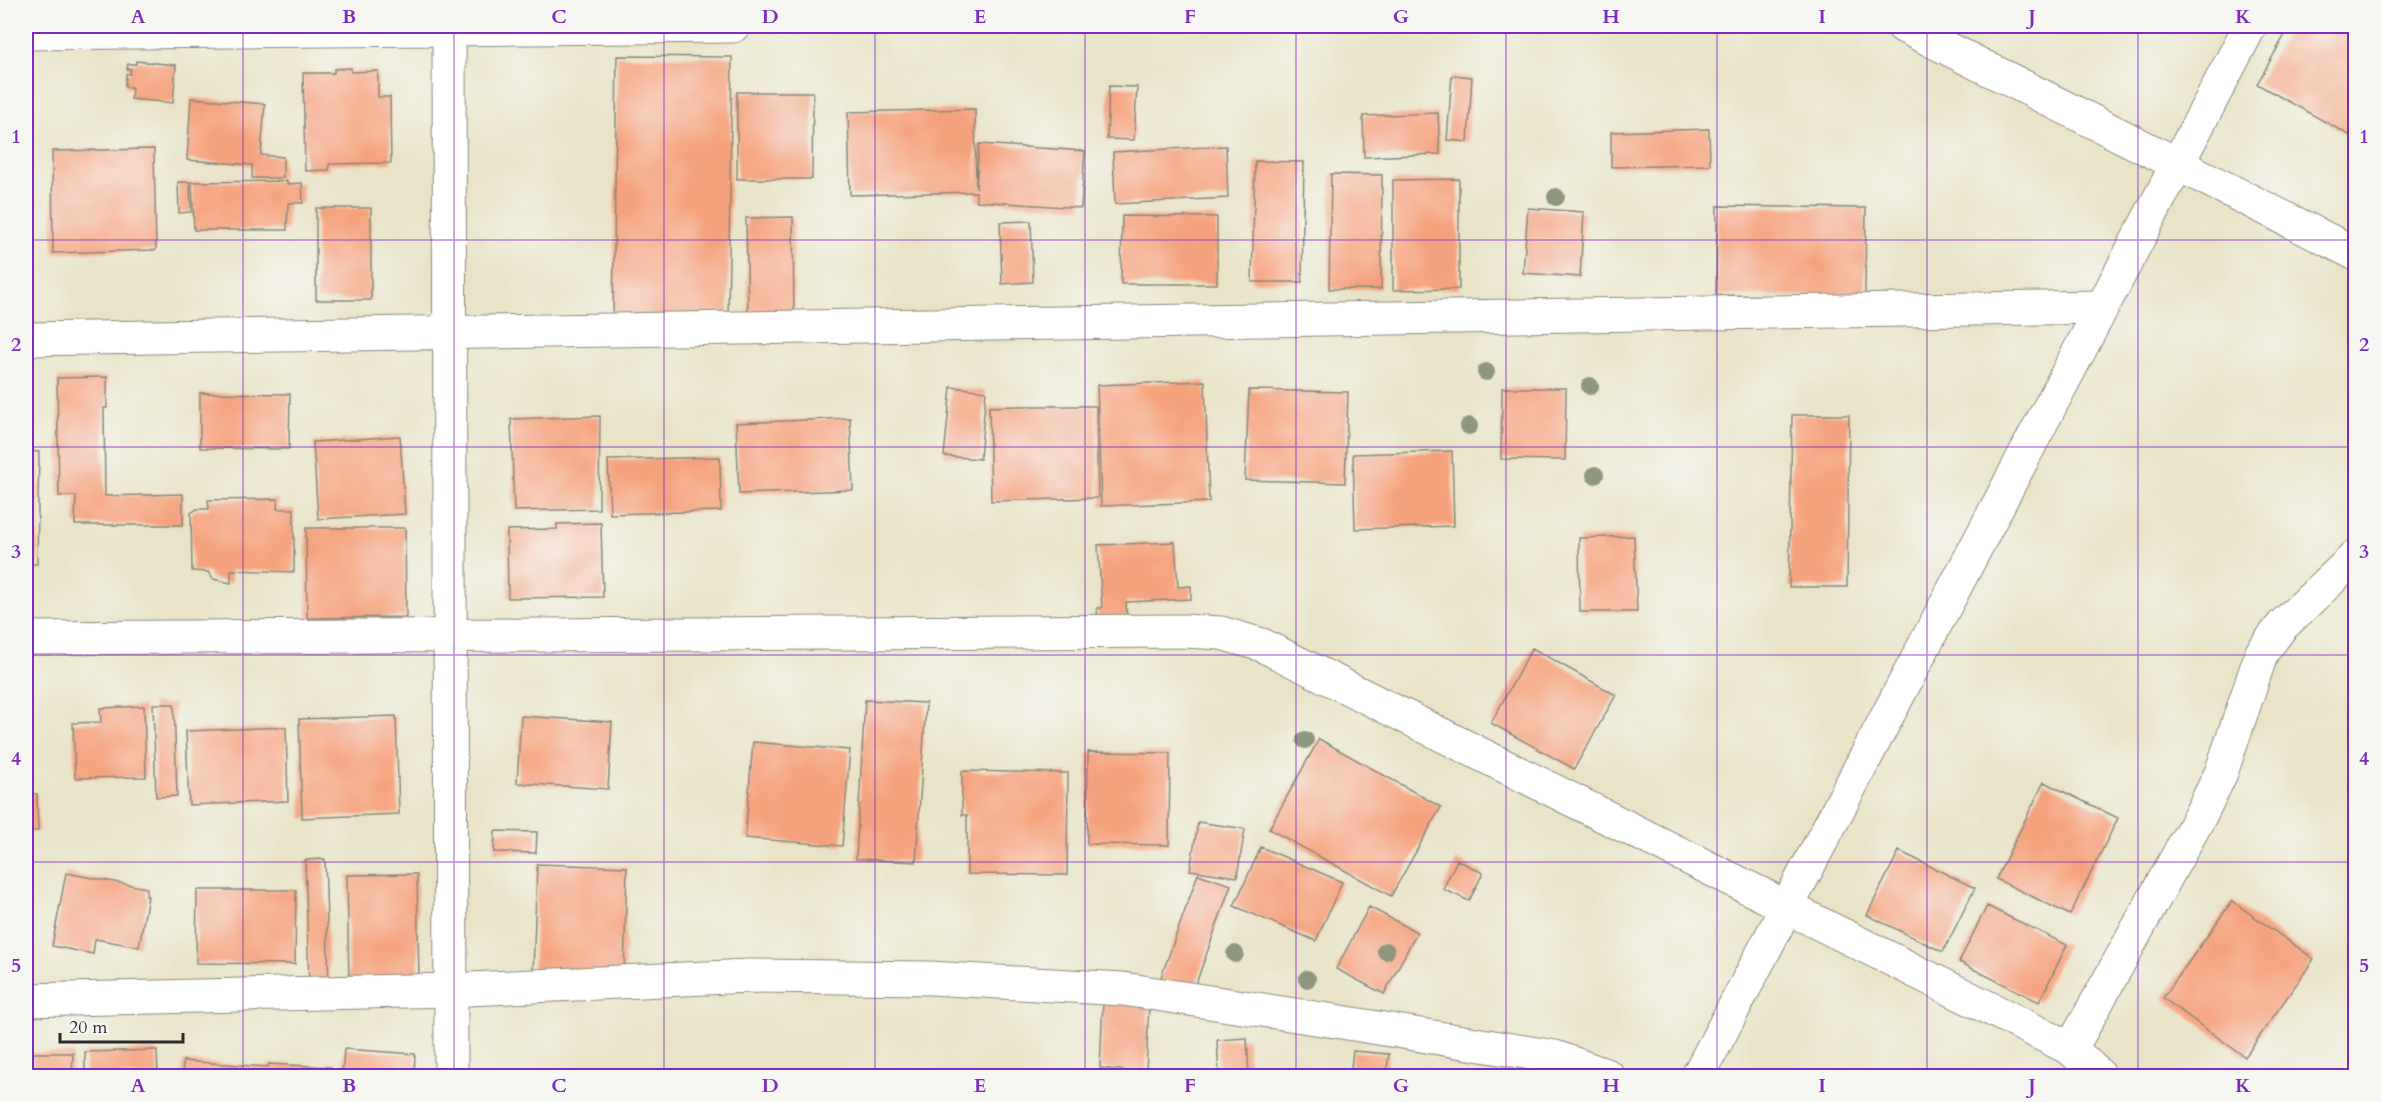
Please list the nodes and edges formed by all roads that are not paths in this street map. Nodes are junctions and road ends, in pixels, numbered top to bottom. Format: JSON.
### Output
{"nodes":[{"id":1,"x":449,"y":26,"type":"edge"},
{"id":2,"x":733,"y":26,"type":"edge"},
{"id":3,"x":1903,"y":26,"type":"edge"},
{"id":4,"x":2250,"y":26,"type":"edge"},
{"id":5,"x":26,"y":33,"type":"edge"},
{"id":6,"x":2177,"y":164,"type":"junction"},
{"id":7,"x":2355,"y":254,"type":"edge"},
{"id":8,"x":2102,"y":307,"type":"junction"},
{"id":9,"x":449,"y":334,"type":"junction"},
{"id":10,"x":26,"y":339,"type":"edge"},
{"id":11,"x":2355,"y":556,"type":"edge"},
{"id":12,"x":449,"y":635,"type":"junction"},
{"id":13,"x":26,"y":638,"type":"edge"},
{"id":14,"x":1787,"y":907,"type":"junction"},
{"id":15,"x":449,"y":990,"type":"junction"},
{"id":16,"x":26,"y":1000,"type":"edge"},
{"id":17,"x":2071,"y":1049,"type":"junction"},
{"id":18,"x":451,"y":1077,"type":"edge"},
{"id":19,"x":1608,"y":1077,"type":"edge"},
{"id":20,"x":1698,"y":1077,"type":"edge"},
{"id":21,"x":2100,"y":1077,"type":"edge"}],
"edges":[{"from":1,"to":2,"type":"street"},
{"from":1,"to":5,"type":"street"},
{"from":1,"to":9,"type":"street"},
{"from":3,"to":6,"type":"street"},
{"from":4,"to":6,"type":"street"},
{"from":6,"to":7,"type":"street"},
{"from":6,"to":8,"type":"street"},
{"from":8,"to":9,"type":"street"},
{"from":8,"to":14,"type":"street"},
{"from":9,"to":10,"type":"street"},
{"from":9,"to":12,"type":"street"},
{"from":11,"to":17,"type":"street"},
{"from":12,"to":13,"type":"street"},
{"from":12,"to":14,"type":"street"},
{"from":12,"to":15,"type":"street"},
{"from":14,"to":17,"type":"street"},
{"from":14,"to":20,"type":"street"},
{"from":15,"to":16,"type":"street"},
{"from":15,"to":18,"type":"street"},
{"from":15,"to":19,"type":"street"},
{"from":17,"to":21,"type":"street"}]}
